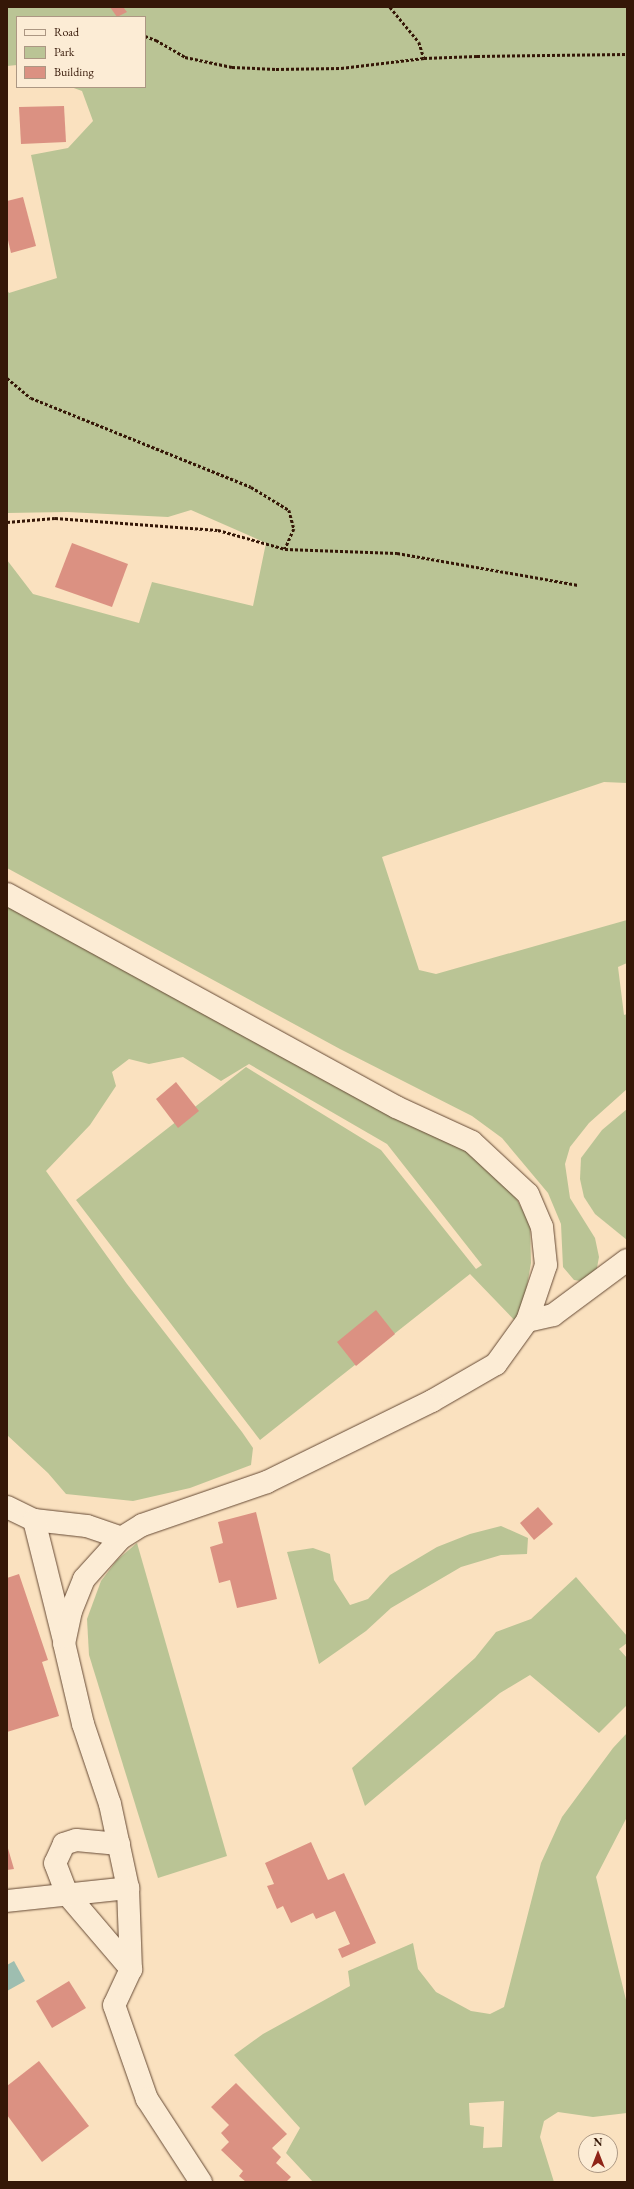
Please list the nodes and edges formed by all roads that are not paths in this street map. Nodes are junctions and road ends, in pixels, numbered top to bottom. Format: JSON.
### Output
{"nodes":[{"id":1,"x":7,"y":894,"type":"edge"},
{"id":2,"x":627,"y":1260,"type":"edge"},
{"id":3,"x":527,"y":1321,"type":"junction"},
{"id":4,"x":7,"y":1507,"type":"edge"},
{"id":5,"x":34,"y":1520,"type":"junction"},
{"id":6,"x":121,"y":1538,"type":"junction"},
{"id":7,"x":64,"y":1643,"type":"junction"},
{"id":8,"x":119,"y":1844,"type":"junction"},
{"id":9,"x":128,"y":1888,"type":"junction"},
{"id":10,"x":67,"y":1894,"type":"junction"},
{"id":11,"x":7,"y":1901,"type":"edge"},
{"id":12,"x":131,"y":1969,"type":"junction"},
{"id":13,"x":201,"y":2182,"type":"edge"}],
"edges":[{"from":1,"to":3,"type":"street"},
{"from":2,"to":3,"type":"street"},
{"from":3,"to":6,"type":"street"},
{"from":4,"to":5,"type":"street"},
{"from":5,"to":6,"type":"street"},
{"from":5,"to":7,"type":"street"},
{"from":6,"to":7,"type":"street"},
{"from":7,"to":8,"type":"street"},
{"from":8,"to":9,"type":"street"},
{"from":8,"to":10,"type":"street"},
{"from":9,"to":10,"type":"street"},
{"from":9,"to":12,"type":"street"},
{"from":10,"to":11,"type":"street"},
{"from":10,"to":12,"type":"street"},
{"from":12,"to":13,"type":"street"}]}
